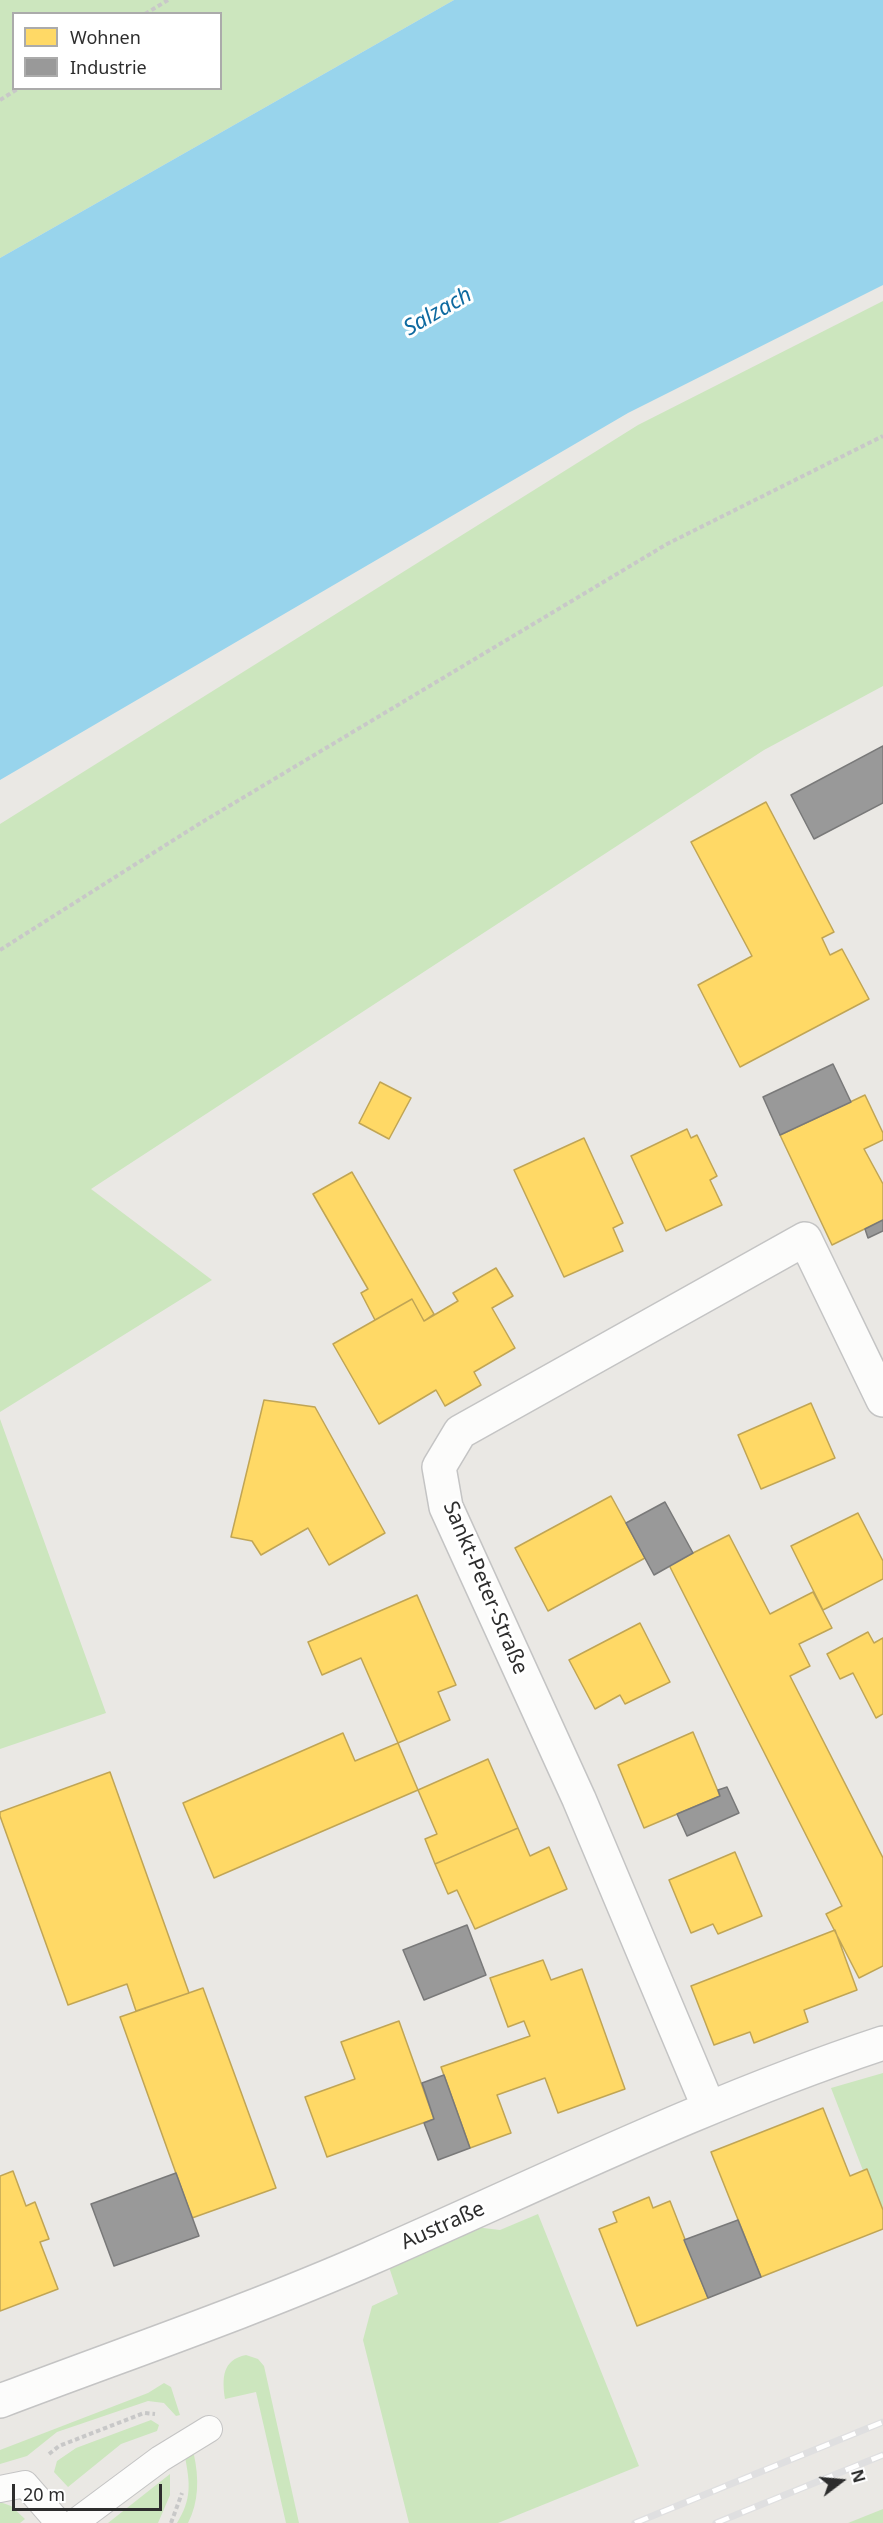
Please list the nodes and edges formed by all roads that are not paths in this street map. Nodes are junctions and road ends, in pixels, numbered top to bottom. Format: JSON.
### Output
{"nodes":[{"id":1,"x":883,"y":1400,"type":"edge"},
{"id":2,"x":883,"y":2043,"type":"edge"},
{"id":3,"x":709,"y":2108,"type":"junction"},
{"id":4,"x":0,"y":2401,"type":"edge"},
{"id":5,"x":209,"y":2429,"type":"dead end"},
{"id":6,"x":0,"y":2488,"type":"edge"},
{"id":7,"x":59,"y":2523,"type":"edge"},
{"id":8,"x":74,"y":2523,"type":"edge"}],
"edges":[{"from":1,"to":3,"type":"street","name":"Sankt-Peter-Straße"},
{"from":2,"to":3,"type":"street","name":"Austraße"},
{"from":3,"to":4,"type":"street","name":"Austraße"},
{"from":5,"to":8,"type":"lane"},
{"from":6,"to":7,"type":"lane"}]}
